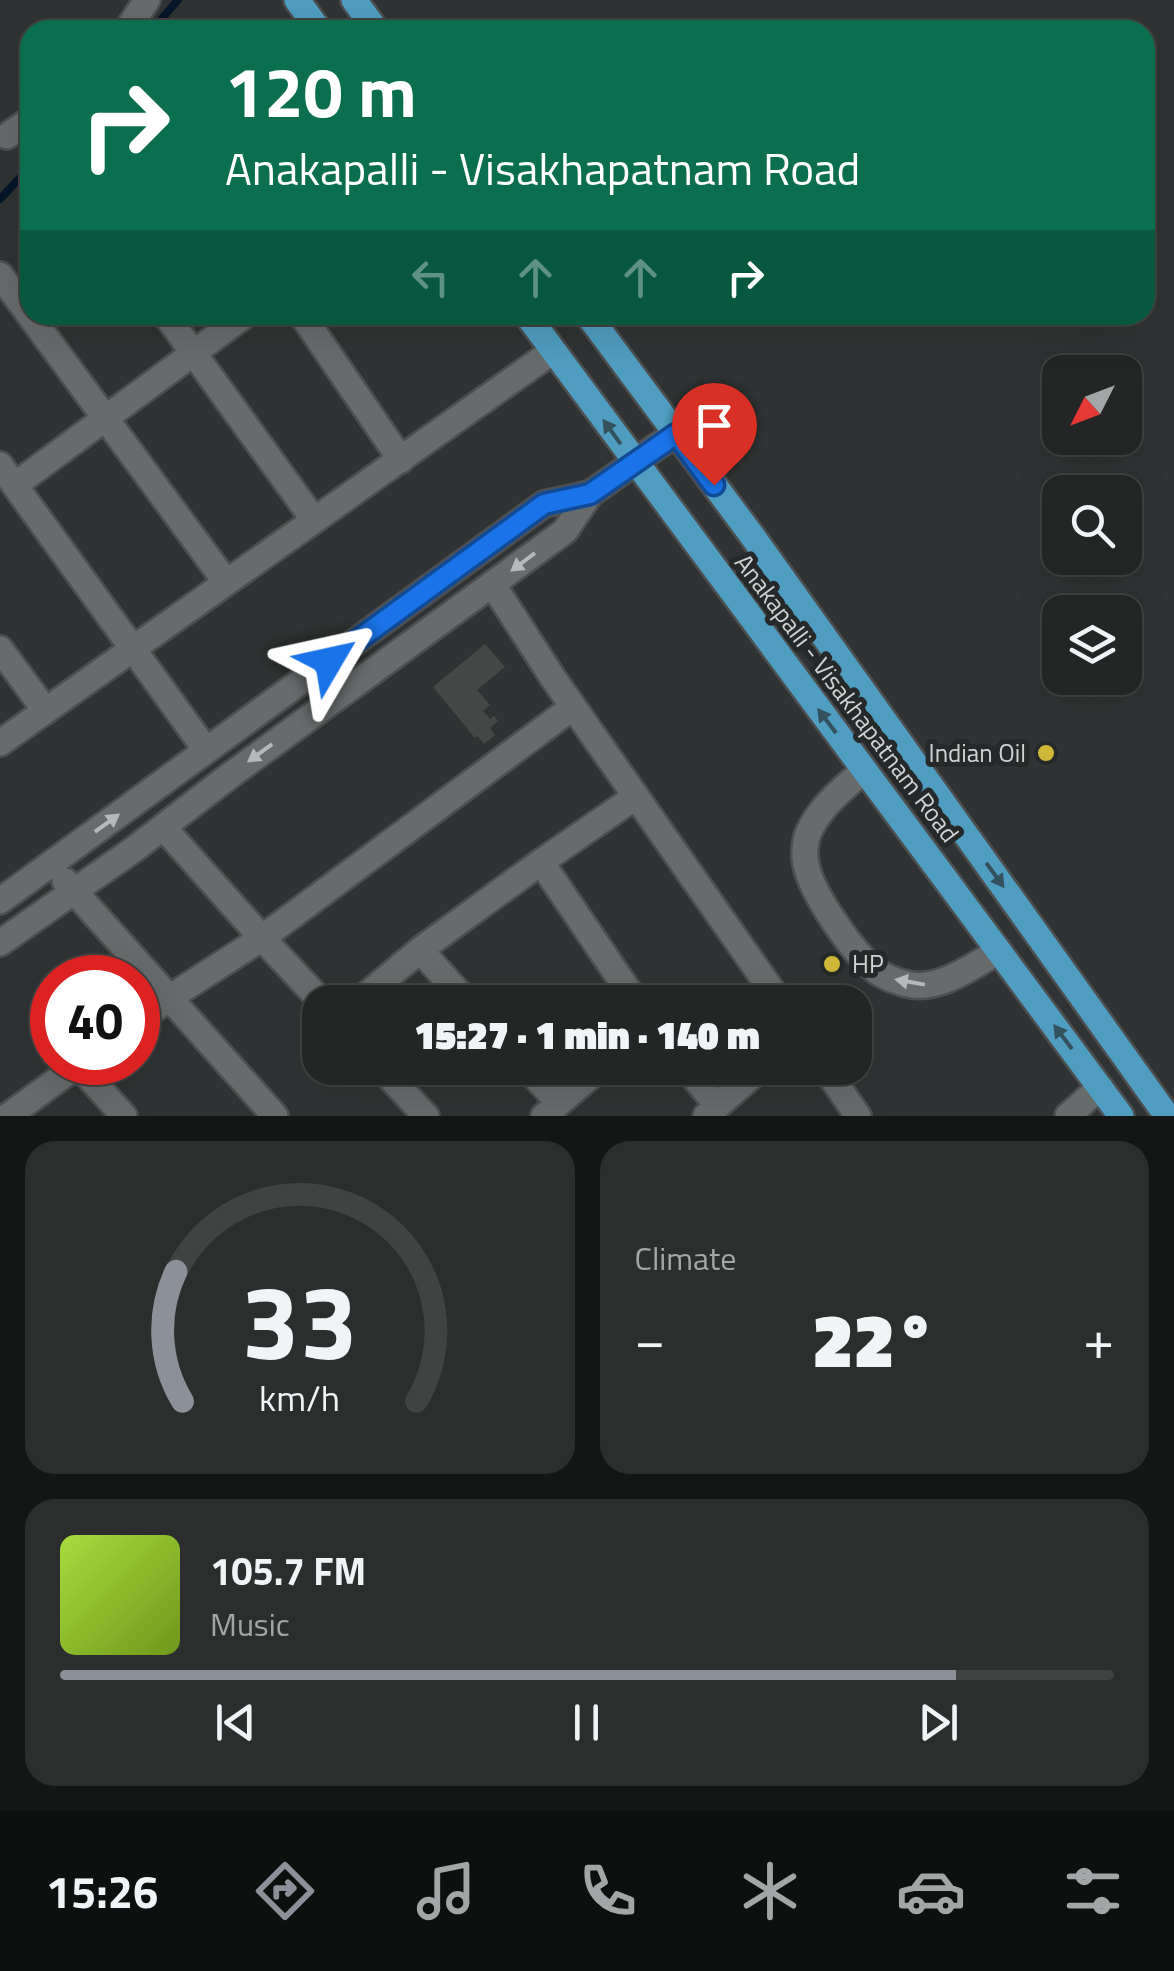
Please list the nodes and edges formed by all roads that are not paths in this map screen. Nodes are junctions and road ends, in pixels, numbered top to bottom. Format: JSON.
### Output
{"nodes":[{"id":1,"x":0,"y":275,"type":"edge"},
{"id":2,"x":20,"y":302,"type":"edge"},
{"id":3,"x":38,"y":325,"type":"edge"},
{"id":4,"x":173,"y":325,"type":"edge"},
{"id":5,"x":231,"y":325,"type":"edge"},
{"id":6,"x":309,"y":325,"type":"edge"},
{"id":7,"x":534,"y":325,"type":"edge"},
{"id":8,"x":595,"y":325,"type":"edge"},
{"id":9,"x":553,"y":351,"type":"junction"},
{"id":10,"x":193,"y":353,"type":"junction"},
{"id":11,"x":106,"y":416,"type":"junction"},
{"id":12,"x":676,"y":434,"type":"junction"},
{"id":13,"x":401,"y":460,"type":"junction"},
{"id":14,"x":634,"y":462,"type":"junction"},
{"id":15,"x":7,"y":475,"type":"edge"},
{"id":16,"x":590,"y":494,"type":"junction"},
{"id":17,"x":314,"y":520,"type":"junction"},
{"id":18,"x":226,"y":582,"type":"junction"},
{"id":19,"x":492,"y":586,"type":"junction"},
{"id":20,"x":133,"y":647,"type":"junction"},
{"id":21,"x":0,"y":649,"type":"edge"},
{"id":22,"x":573,"y":707,"type":"junction"},
{"id":23,"x":45,"y":710,"type":"junction"},
{"id":24,"x":0,"y":744,"type":"edge"},
{"id":25,"x":206,"y":750,"type":"junction"},
{"id":26,"x":864,"y":770,"type":"junction"},
{"id":27,"x":635,"y":797,"type":"junction"},
{"id":28,"x":163,"y":827,"type":"junction"},
{"id":29,"x":541,"y":862,"type":"junction"},
{"id":30,"x":50,"y":864,"type":"junction"},
{"id":31,"x":74,"y":890,"type":"junction"},
{"id":32,"x":0,"y":901,"type":"edge"},
{"id":33,"x":262,"y":938,"type":"junction"},
{"id":34,"x":0,"y":943,"type":"edge"},
{"id":35,"x":420,"y":950,"type":"junction"},
{"id":36,"x":999,"y":952,"type":"junction"},
{"id":37,"x":306,"y":985,"type":"edge"},
{"id":38,"x":378,"y":985,"type":"edge"},
{"id":39,"x":452,"y":985,"type":"edge"},
{"id":40,"x":624,"y":985,"type":"edge"},
{"id":41,"x":768,"y":985,"type":"edge"},
{"id":42,"x":169,"y":998,"type":"junction"},
{"id":43,"x":160,"y":1004,"type":"edge"},
{"id":44,"x":50,"y":1085,"type":"edge"},
{"id":45,"x":97,"y":1085,"type":"edge"},
{"id":46,"x":398,"y":1085,"type":"edge"},
{"id":47,"x":537,"y":1085,"type":"edge"},
{"id":48,"x":581,"y":1085,"type":"edge"},
{"id":49,"x":696,"y":1085,"type":"edge"},
{"id":50,"x":742,"y":1085,"type":"edge"},
{"id":51,"x":837,"y":1085,"type":"edge"},
{"id":52,"x":1100,"y":1087,"type":"junction"},
{"id":53,"x":552,"y":1110,"type":"edge"},
{"id":54,"x":712,"y":1111,"type":"edge"},
{"id":55,"x":8,"y":1116,"type":"edge"},
{"id":56,"x":124,"y":1116,"type":"edge"},
{"id":57,"x":275,"y":1116,"type":"edge"},
{"id":58,"x":426,"y":1116,"type":"edge"},
{"id":59,"x":858,"y":1116,"type":"edge"},
{"id":60,"x":1068,"y":1116,"type":"edge"},
{"id":61,"x":1121,"y":1116,"type":"edge"},
{"id":62,"x":1168,"y":1116,"type":"edge"}],
"edges":[{"from":1,"to":2,"type":"street"},
{"from":3,"to":11,"type":"street"},
{"from":4,"to":10,"type":"street"},
{"from":5,"to":10,"type":"street"},
{"from":6,"to":13,"type":"street"},
{"from":7,"to":9,"type":"main road","name":"Anakapalli - Visakhapatnam Road"},
{"from":8,"to":12,"type":"main road","name":"Anakapalli - Visakhapatnam Road"},
{"from":9,"to":13,"type":"street"},
{"from":14,"to":9,"type":"main road","name":"Anakapalli - Visakhapatnam Road","one_way":true},
{"from":10,"to":11,"type":"street"},
{"from":10,"to":17,"type":"street"},
{"from":11,"to":15,"type":"street"},
{"from":11,"to":18,"type":"street"},
{"from":12,"to":14,"type":"street"},
{"from":12,"to":62,"type":"main road","name":"Anakapalli - Visakhapatnam Road","one_way":true},
{"from":13,"to":17,"type":"street"},
{"from":14,"to":16,"type":"street"},
{"from":26,"to":14,"type":"main road","name":"Anakapalli - Visakhapatnam Road","one_way":true},
{"from":15,"to":20,"type":"street"},
{"from":16,"to":19,"type":"street","one_way":true},
{"from":16,"to":25,"type":"street"},
{"from":17,"to":18,"type":"street"},
{"from":18,"to":20,"type":"street"},
{"from":19,"to":22,"type":"street"},
{"from":19,"to":28,"type":"street","one_way":true},
{"from":20,"to":23,"type":"street"},
{"from":20,"to":25,"type":"street"},
{"from":21,"to":23,"type":"street"},
{"from":22,"to":27,"type":"street"},
{"from":22,"to":33,"type":"street"},
{"from":23,"to":24,"type":"street"},
{"from":30,"to":25,"type":"street","one_way":true},
{"from":26,"to":36,"type":"main road","name":"Anakapalli - Visakhapatnam Road"},
{"from":36,"to":26,"type":"street","one_way":true},
{"from":27,"to":29,"type":"street"},
{"from":27,"to":41,"type":"street"},
{"from":28,"to":31,"type":"street"},
{"from":28,"to":33,"type":"street"},
{"from":29,"to":35,"type":"street"},
{"from":29,"to":40,"type":"street"},
{"from":30,"to":31,"type":"street"},
{"from":30,"to":32,"type":"street"},
{"from":31,"to":34,"type":"street"},
{"from":31,"to":42,"type":"street"},
{"from":33,"to":37,"type":"street"},
{"from":33,"to":42,"type":"street"},
{"from":35,"to":38,"type":"street"},
{"from":35,"to":39,"type":"street"},
{"from":52,"to":36,"type":"main road","name":"Anakapalli - Visakhapatnam Road","one_way":true},
{"from":42,"to":43,"type":"street"},
{"from":42,"to":57,"type":"street"},
{"from":44,"to":55,"type":"street"},
{"from":45,"to":56,"type":"street"},
{"from":46,"to":58,"type":"street"},
{"from":47,"to":53,"type":"street"},
{"from":48,"to":53,"type":"street"},
{"from":49,"to":54,"type":"street"},
{"from":50,"to":54,"type":"street"},
{"from":51,"to":59,"type":"street"},
{"from":52,"to":60,"type":"street"},
{"from":52,"to":61,"type":"main road","name":"Anakapalli - Visakhapatnam Road"}]}
